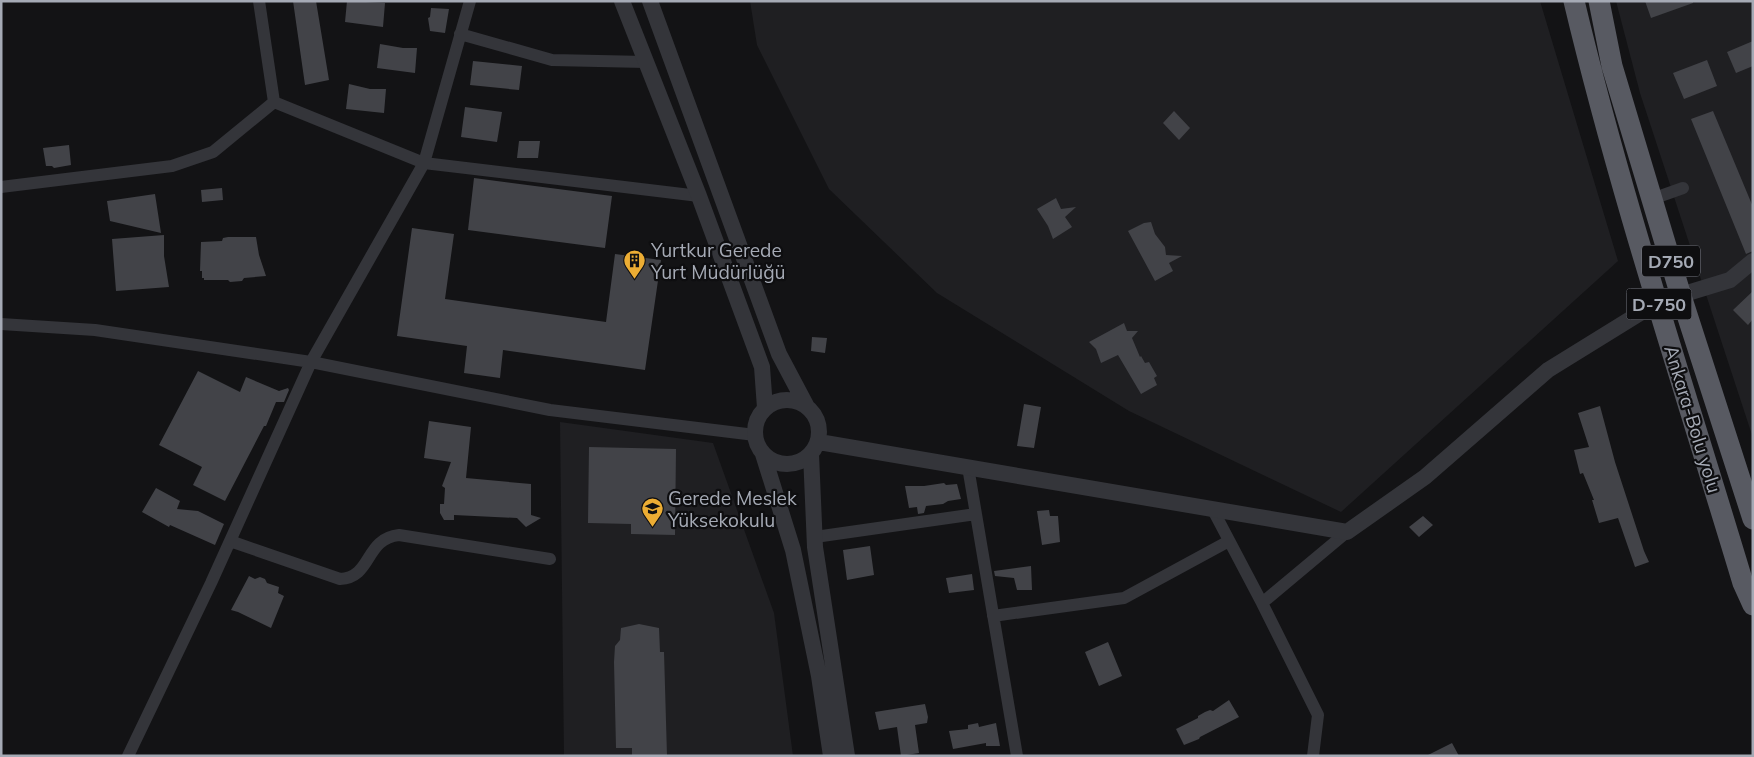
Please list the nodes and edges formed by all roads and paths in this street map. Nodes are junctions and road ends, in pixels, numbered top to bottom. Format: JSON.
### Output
{"nodes":[{"id":1,"x":259,"y":1,"type":"edge"},
{"id":2,"x":469,"y":1,"type":"edge"},
{"id":3,"x":622,"y":1,"type":"edge"},
{"id":4,"x":650,"y":1,"type":"edge"},
{"id":5,"x":1574,"y":1,"type":"edge"},
{"id":6,"x":1599,"y":1,"type":"edge"},
{"id":7,"x":460,"y":34,"type":"junction"},
{"id":8,"x":646,"y":62,"type":"junction"},
{"id":9,"x":274,"y":102,"type":"junction"},
{"id":10,"x":424,"y":163,"type":"junction"},
{"id":11,"x":1,"y":186,"type":"edge"},
{"id":12,"x":1683,"y":188,"type":"dead end"},
{"id":13,"x":699,"y":196,"type":"junction"},
{"id":14,"x":1652,"y":199,"type":"junction"},
{"id":15,"x":1753,"y":261,"type":"edge"},
{"id":16,"x":1681,"y":296,"type":"junction"},
{"id":17,"x":1658,"y":302,"type":"junction"},
{"id":18,"x":1,"y":324,"type":"edge"},
{"id":19,"x":311,"y":362,"type":"junction"},
{"id":20,"x":806,"y":405,"type":"junction"},
{"id":21,"x":765,"y":408,"type":"junction"},
{"id":22,"x":755,"y":434,"type":"junction"},
{"id":23,"x":815,"y":448,"type":"junction"},
{"id":24,"x":763,"y":454,"type":"junction"},
{"id":25,"x":968,"y":467,"type":"junction"},
{"id":26,"x":1213,"y":510,"type":"junction"},
{"id":27,"x":976,"y":514,"type":"junction"},
{"id":28,"x":1753,"y":519,"type":"edge"},
{"id":29,"x":1346,"y":532,"type":"junction"},
{"id":30,"x":814,"y":537,"type":"junction"},
{"id":31,"x":230,"y":541,"type":"junction"},
{"id":32,"x":1229,"y":541,"type":"junction"},
{"id":33,"x":550,"y":559,"type":"dead end"},
{"id":34,"x":1262,"y":602,"type":"junction"},
{"id":35,"x":1753,"y":605,"type":"edge"},
{"id":36,"x":993,"y":616,"type":"junction"},
{"id":37,"x":128,"y":756,"type":"edge"},
{"id":38,"x":831,"y":756,"type":"edge"},
{"id":39,"x":847,"y":756,"type":"edge"},
{"id":40,"x":1017,"y":756,"type":"edge"},
{"id":41,"x":1313,"y":756,"type":"edge"}],
"edges":[{"from":1,"to":9,"type":"street"},
{"from":2,"to":7,"type":"street"},
{"from":3,"to":8,"type":"street"},
{"from":4,"to":20,"type":"street"},
{"from":5,"to":17,"type":"highway","name":"Ankara-Bolu yolu","number":"D-750"},
{"from":6,"to":14,"type":"highway","name":"Ankara-Bolu yolu","number":"D750"},
{"from":7,"to":8,"type":"street"},
{"from":7,"to":10,"type":"street"},
{"from":8,"to":13,"type":"street"},
{"from":9,"to":10,"type":"street"},
{"from":9,"to":11,"type":"street"},
{"from":10,"to":13,"type":"street"},
{"from":10,"to":19,"type":"street"},
{"from":12,"to":14,"type":"street"},
{"from":13,"to":21,"type":"street"},
{"from":14,"to":16,"type":"highway","name":"Ankara-Bolu yolu","number":"D750"},
{"from":15,"to":16,"type":"street"},
{"from":16,"to":17,"type":"street"},
{"from":16,"to":28,"type":"highway","name":"Ankara-Bolu yolu","number":"D750"},
{"from":17,"to":29,"type":"street"},
{"from":17,"to":35,"type":"highway","name":"Ankara-Bolu yolu","number":"D-750"},
{"from":18,"to":19,"type":"street"},
{"from":19,"to":22,"type":"street"},
{"from":19,"to":31,"type":"street"},
{"from":20,"to":21,"type":"street"},
{"from":20,"to":23,"type":"street"},
{"from":21,"to":22,"type":"street"},
{"from":22,"to":24,"type":"street"},
{"from":23,"to":24,"type":"street"},
{"from":23,"to":25,"type":"street"},
{"from":23,"to":30,"type":"street"},
{"from":24,"to":38,"type":"street"},
{"from":25,"to":26,"type":"street"},
{"from":25,"to":27,"type":"street"},
{"from":26,"to":29,"type":"street"},
{"from":26,"to":32,"type":"street"},
{"from":27,"to":30,"type":"street"},
{"from":27,"to":36,"type":"street"},
{"from":29,"to":34,"type":"street"},
{"from":30,"to":39,"type":"street"},
{"from":31,"to":33,"type":"street"},
{"from":31,"to":37,"type":"street"},
{"from":32,"to":34,"type":"street"},
{"from":32,"to":36,"type":"street"},
{"from":34,"to":41,"type":"street"},
{"from":36,"to":40,"type":"street"}]}
